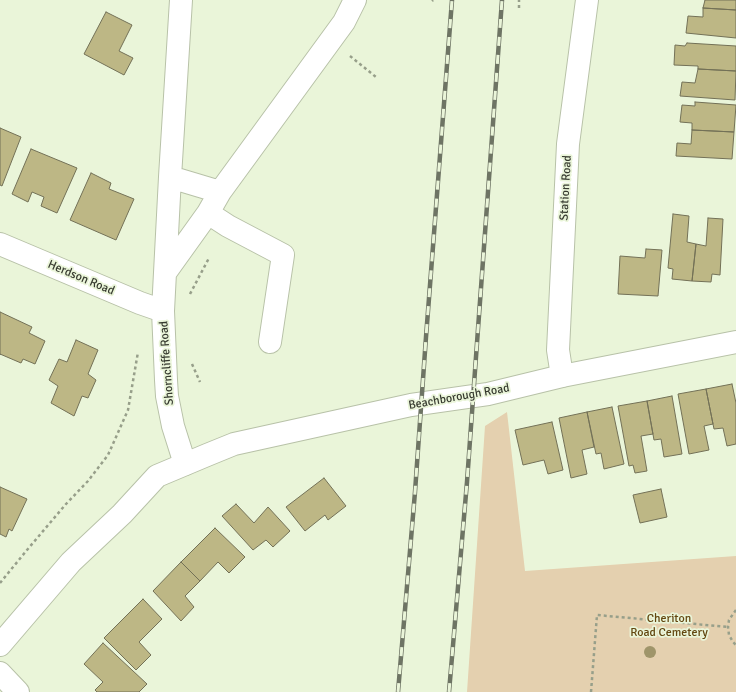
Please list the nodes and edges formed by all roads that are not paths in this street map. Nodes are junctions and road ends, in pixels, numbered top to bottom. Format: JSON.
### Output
{"nodes":[{"id":1,"x":181,"y":0,"type":"edge"},
{"id":2,"x":355,"y":0,"type":"edge"},
{"id":3,"x":587,"y":0,"type":"edge"},
{"id":4,"x":170,"y":177,"type":"junction"},
{"id":5,"x":220,"y":192,"type":"junction"},
{"id":6,"x":208,"y":213,"type":"junction"},
{"id":7,"x":0,"y":244,"type":"edge"},
{"id":8,"x":165,"y":273,"type":"junction"},
{"id":9,"x":163,"y":311,"type":"junction"},
{"id":10,"x":270,"y":342,"type":"dead end"},
{"id":11,"x":736,"y":342,"type":"edge"},
{"id":12,"x":562,"y":376,"type":"junction"},
{"id":13,"x":185,"y":464,"type":"junction"},
{"id":14,"x":0,"y":645,"type":"edge"},
{"id":15,"x":0,"y":673,"type":"edge"},
{"id":16,"x":18,"y":692,"type":"edge"}],
"edges":[{"from":1,"to":4,"type":"street","name":"Shorncliffe Road"},
{"from":2,"to":5,"type":"street"},
{"from":3,"to":12,"type":"street","name":"Station Road"},
{"from":4,"to":5,"type":"street"},
{"from":4,"to":8,"type":"street","name":"Shorncliffe Road"},
{"from":5,"to":6,"type":"street"},
{"from":6,"to":8,"type":"street"},
{"from":6,"to":10,"type":"street"},
{"from":7,"to":9,"type":"street","name":"Herdson Road"},
{"from":8,"to":9,"type":"street","name":"Shorncliffe Road"},
{"from":9,"to":13,"type":"street","name":"Shorncliffe Road"},
{"from":11,"to":12,"type":"street","name":"Beachborough Road"},
{"from":12,"to":13,"type":"street","name":"Beachborough Road"},
{"from":13,"to":14,"type":"street"},
{"from":15,"to":16,"type":"street"}]}
